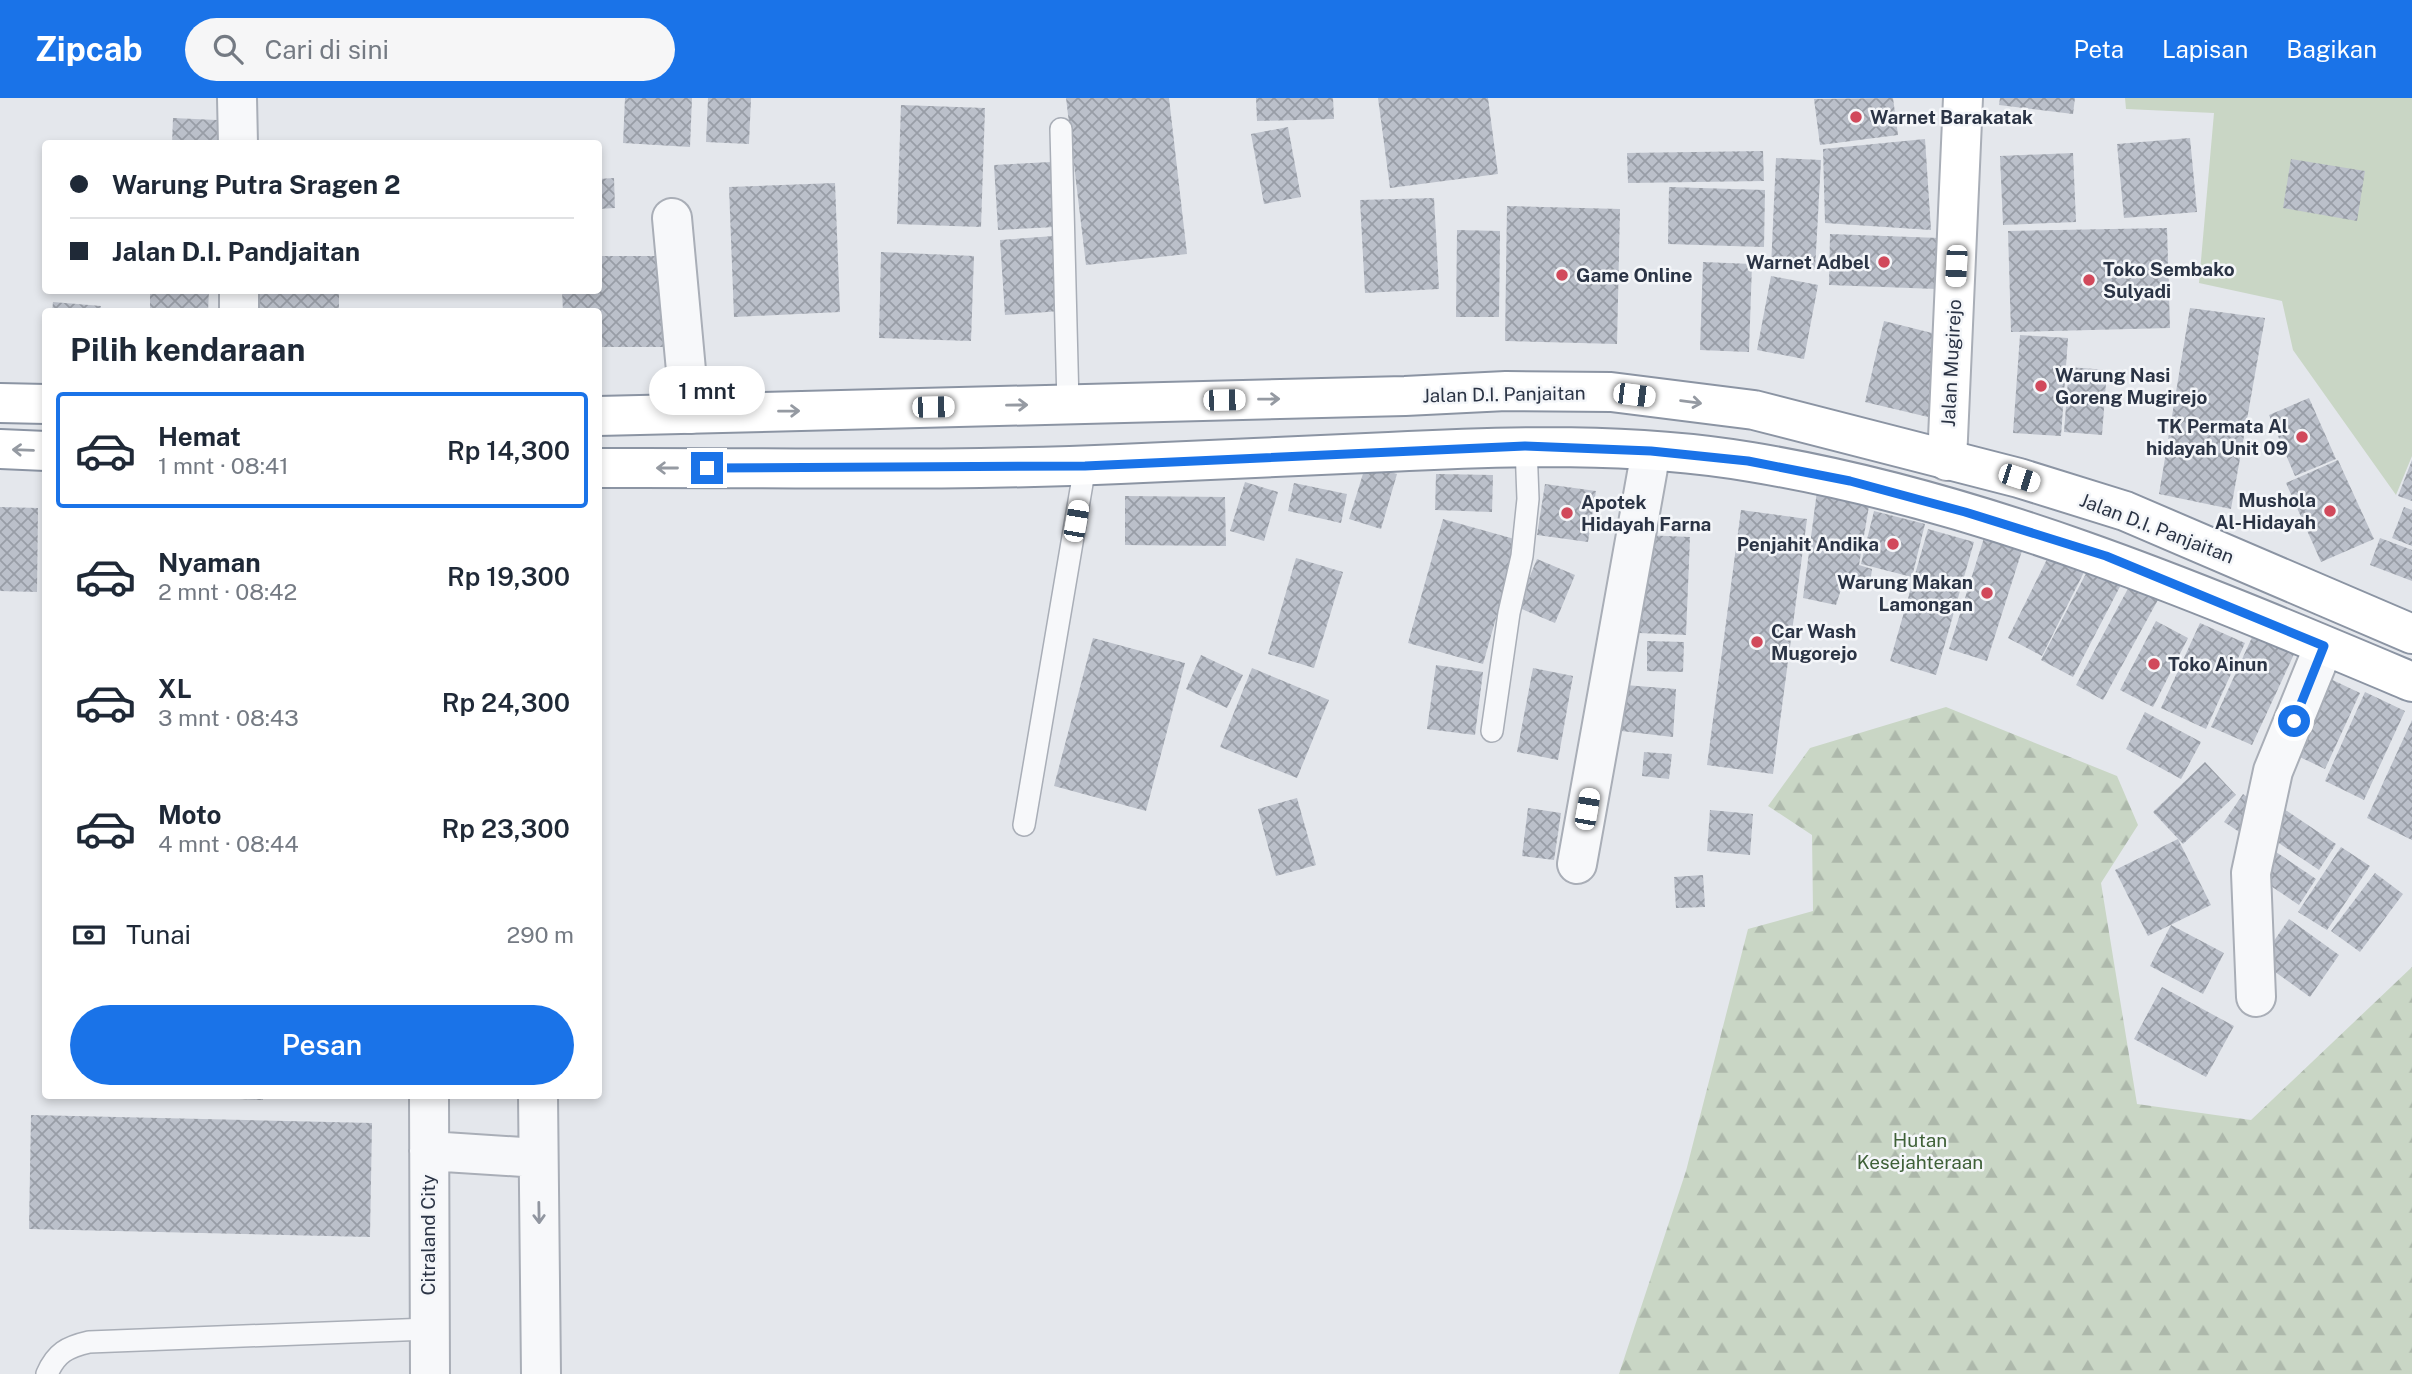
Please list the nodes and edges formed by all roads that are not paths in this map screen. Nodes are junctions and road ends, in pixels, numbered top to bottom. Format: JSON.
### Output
{"nodes":[{"id":1,"x":237,"y":98,"type":"edge"},
{"id":2,"x":1963,"y":98,"type":"edge"},
{"id":3,"x":1061,"y":129,"type":"dead end"},
{"id":4,"x":238,"y":140,"type":"edge"},
{"id":5,"x":672,"y":218,"type":"dead end"},
{"id":6,"x":0,"y":403,"type":"edge"},
{"id":7,"x":42,"y":404,"type":"edge"},
{"id":8,"x":1068,"y":404,"type":"junction"},
{"id":9,"x":690,"y":414,"type":"junction"},
{"id":10,"x":602,"y":416,"type":"edge"},
{"id":11,"x":1525,"y":446,"type":"junction"},
{"id":12,"x":0,"y":449,"type":"edge"},
{"id":13,"x":42,"y":451,"type":"edge"},
{"id":14,"x":1651,"y":451,"type":"junction"},
{"id":15,"x":1947,"y":461,"type":"junction"},
{"id":16,"x":1085,"y":466,"type":"junction"},
{"id":17,"x":602,"y":468,"type":"edge"},
{"id":18,"x":1945,"y":506,"type":"junction"},
{"id":19,"x":2412,"y":634,"type":"edge"},
{"id":20,"x":2324,"y":646,"type":"junction"},
{"id":21,"x":2412,"y":682,"type":"edge"},
{"id":22,"x":1492,"y":731,"type":"dead end"},
{"id":23,"x":1024,"y":825,"type":"dead end"},
{"id":24,"x":1577,"y":864,"type":"dead end"},
{"id":25,"x":2256,"y":997,"type":"dead end"},
{"id":26,"x":429,"y":1099,"type":"edge"},
{"id":27,"x":538,"y":1099,"type":"edge"},
{"id":28,"x":429,"y":1151,"type":"junction"},
{"id":29,"x":538,"y":1158,"type":"junction"},
{"id":30,"x":428,"y":1329,"type":"junction"},
{"id":31,"x":47,"y":1374,"type":"edge"},
{"id":32,"x":430,"y":1374,"type":"edge"},
{"id":33,"x":541,"y":1374,"type":"edge"}],
"edges":[{"from":1,"to":4,"type":"street"},
{"from":2,"to":15,"type":"main road","name":"Jalan Mugirejo"},
{"from":3,"to":8,"type":"lane"},
{"from":5,"to":9,"type":"street"},
{"from":6,"to":7,"type":"main road"},
{"from":9,"to":8,"type":"main road","name":"Jalan D.I. Panjaitan","one_way":true},
{"from":8,"to":15,"type":"main road","name":"Jalan D.I. Panjaitan","one_way":true},
{"from":9,"to":10,"type":"main road","name":"Jalan D.I. Panjaitan"},
{"from":11,"to":14,"type":"main road"},
{"from":11,"to":16,"type":"main road"},
{"from":11,"to":22,"type":"lane"},
{"from":13,"to":12,"type":"main road","one_way":true},
{"from":14,"to":18,"type":"main road"},
{"from":14,"to":24,"type":"street"},
{"from":15,"to":18,"type":"main road","name":"Jalan Mugirejo"},
{"from":15,"to":19,"type":"main road","name":"Jalan D.I. Panjaitan"},
{"from":16,"to":17,"type":"main road","one_way":true},
{"from":16,"to":23,"type":"lane"},
{"from":18,"to":20,"type":"main road"},
{"from":20,"to":21,"type":"main road"},
{"from":20,"to":25,"type":"street"},
{"from":26,"to":28,"type":"street","name":"Citraland City"},
{"from":27,"to":29,"type":"street"},
{"from":28,"to":29,"type":"street"},
{"from":28,"to":30,"type":"street","name":"Citraland City"},
{"from":29,"to":33,"type":"street","one_way":true},
{"from":30,"to":31,"type":"lane"},
{"from":30,"to":32,"type":"street","name":"Citraland City"}]}
